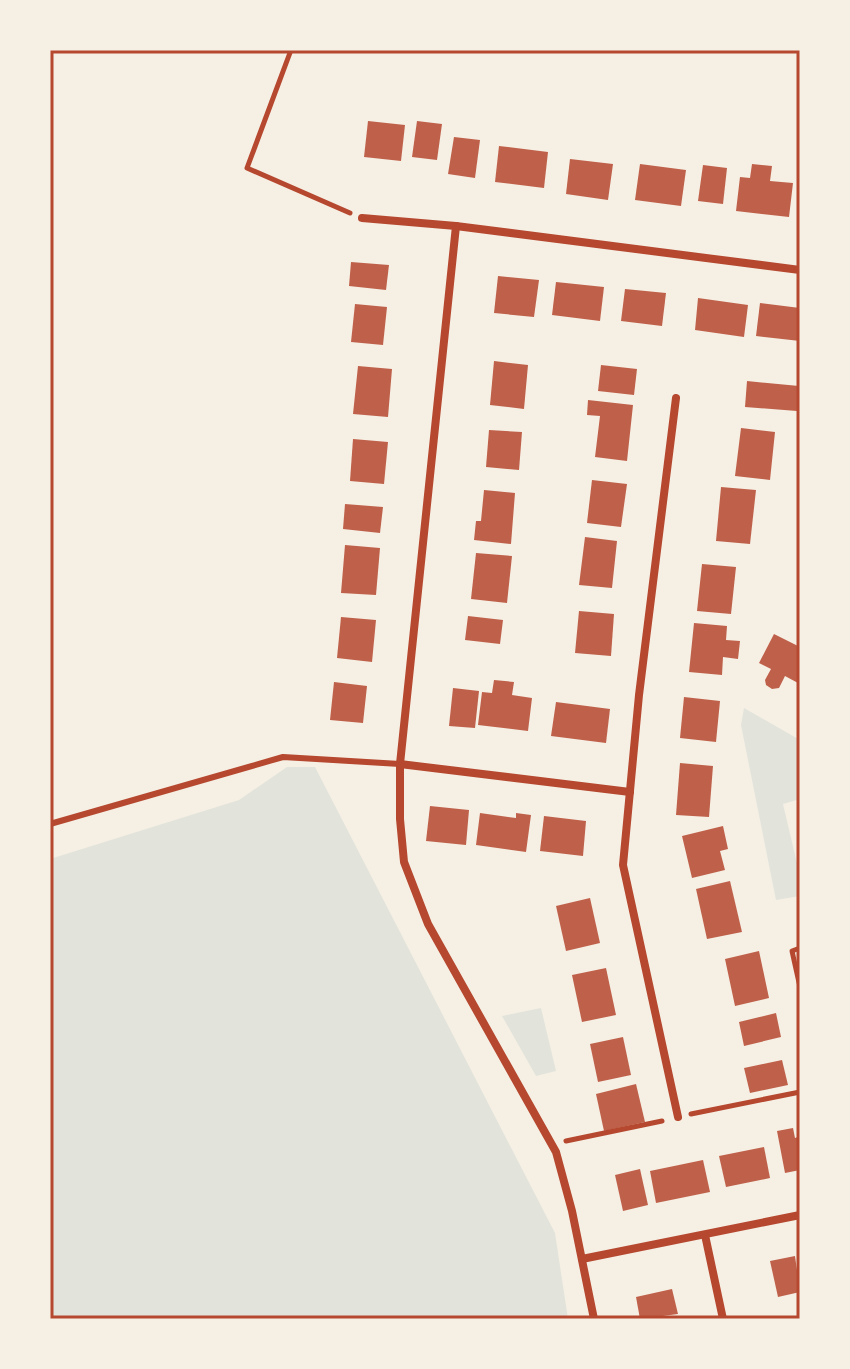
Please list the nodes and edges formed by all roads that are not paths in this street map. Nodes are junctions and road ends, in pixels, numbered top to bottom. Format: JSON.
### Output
{"nodes":[{"id":1,"x":362,"y":218,"type":"road end"},
{"id":2,"x":456,"y":226,"type":"junction"},
{"id":3,"x":800,"y":270,"type":"edge"},
{"id":4,"x":676,"y":398,"type":"dead end"},
{"id":5,"x":400,"y":764,"type":"junction"},
{"id":6,"x":630,"y":792,"type":"junction"},
{"id":7,"x":50,"y":824,"type":"edge"},
{"id":8,"x":678,"y":1117,"type":"dead end"},
{"id":9,"x":800,"y":1215,"type":"edge"},
{"id":10,"x":705,"y":1235,"type":"junction"},
{"id":11,"x":582,"y":1259,"type":"junction"},
{"id":12,"x":594,"y":1319,"type":"edge"},
{"id":13,"x":723,"y":1319,"type":"edge"}],
"edges":[{"from":1,"to":2,"type":"street"},
{"from":2,"to":3,"type":"street"},
{"from":2,"to":5,"type":"street"},
{"from":4,"to":6,"type":"street"},
{"from":5,"to":6,"type":"street"},
{"from":5,"to":7,"type":"lane"},
{"from":5,"to":11,"type":"street"},
{"from":6,"to":8,"type":"street"},
{"from":9,"to":10,"type":"street"},
{"from":10,"to":11,"type":"street"},
{"from":10,"to":13,"type":"street"},
{"from":11,"to":12,"type":"street"}]}
